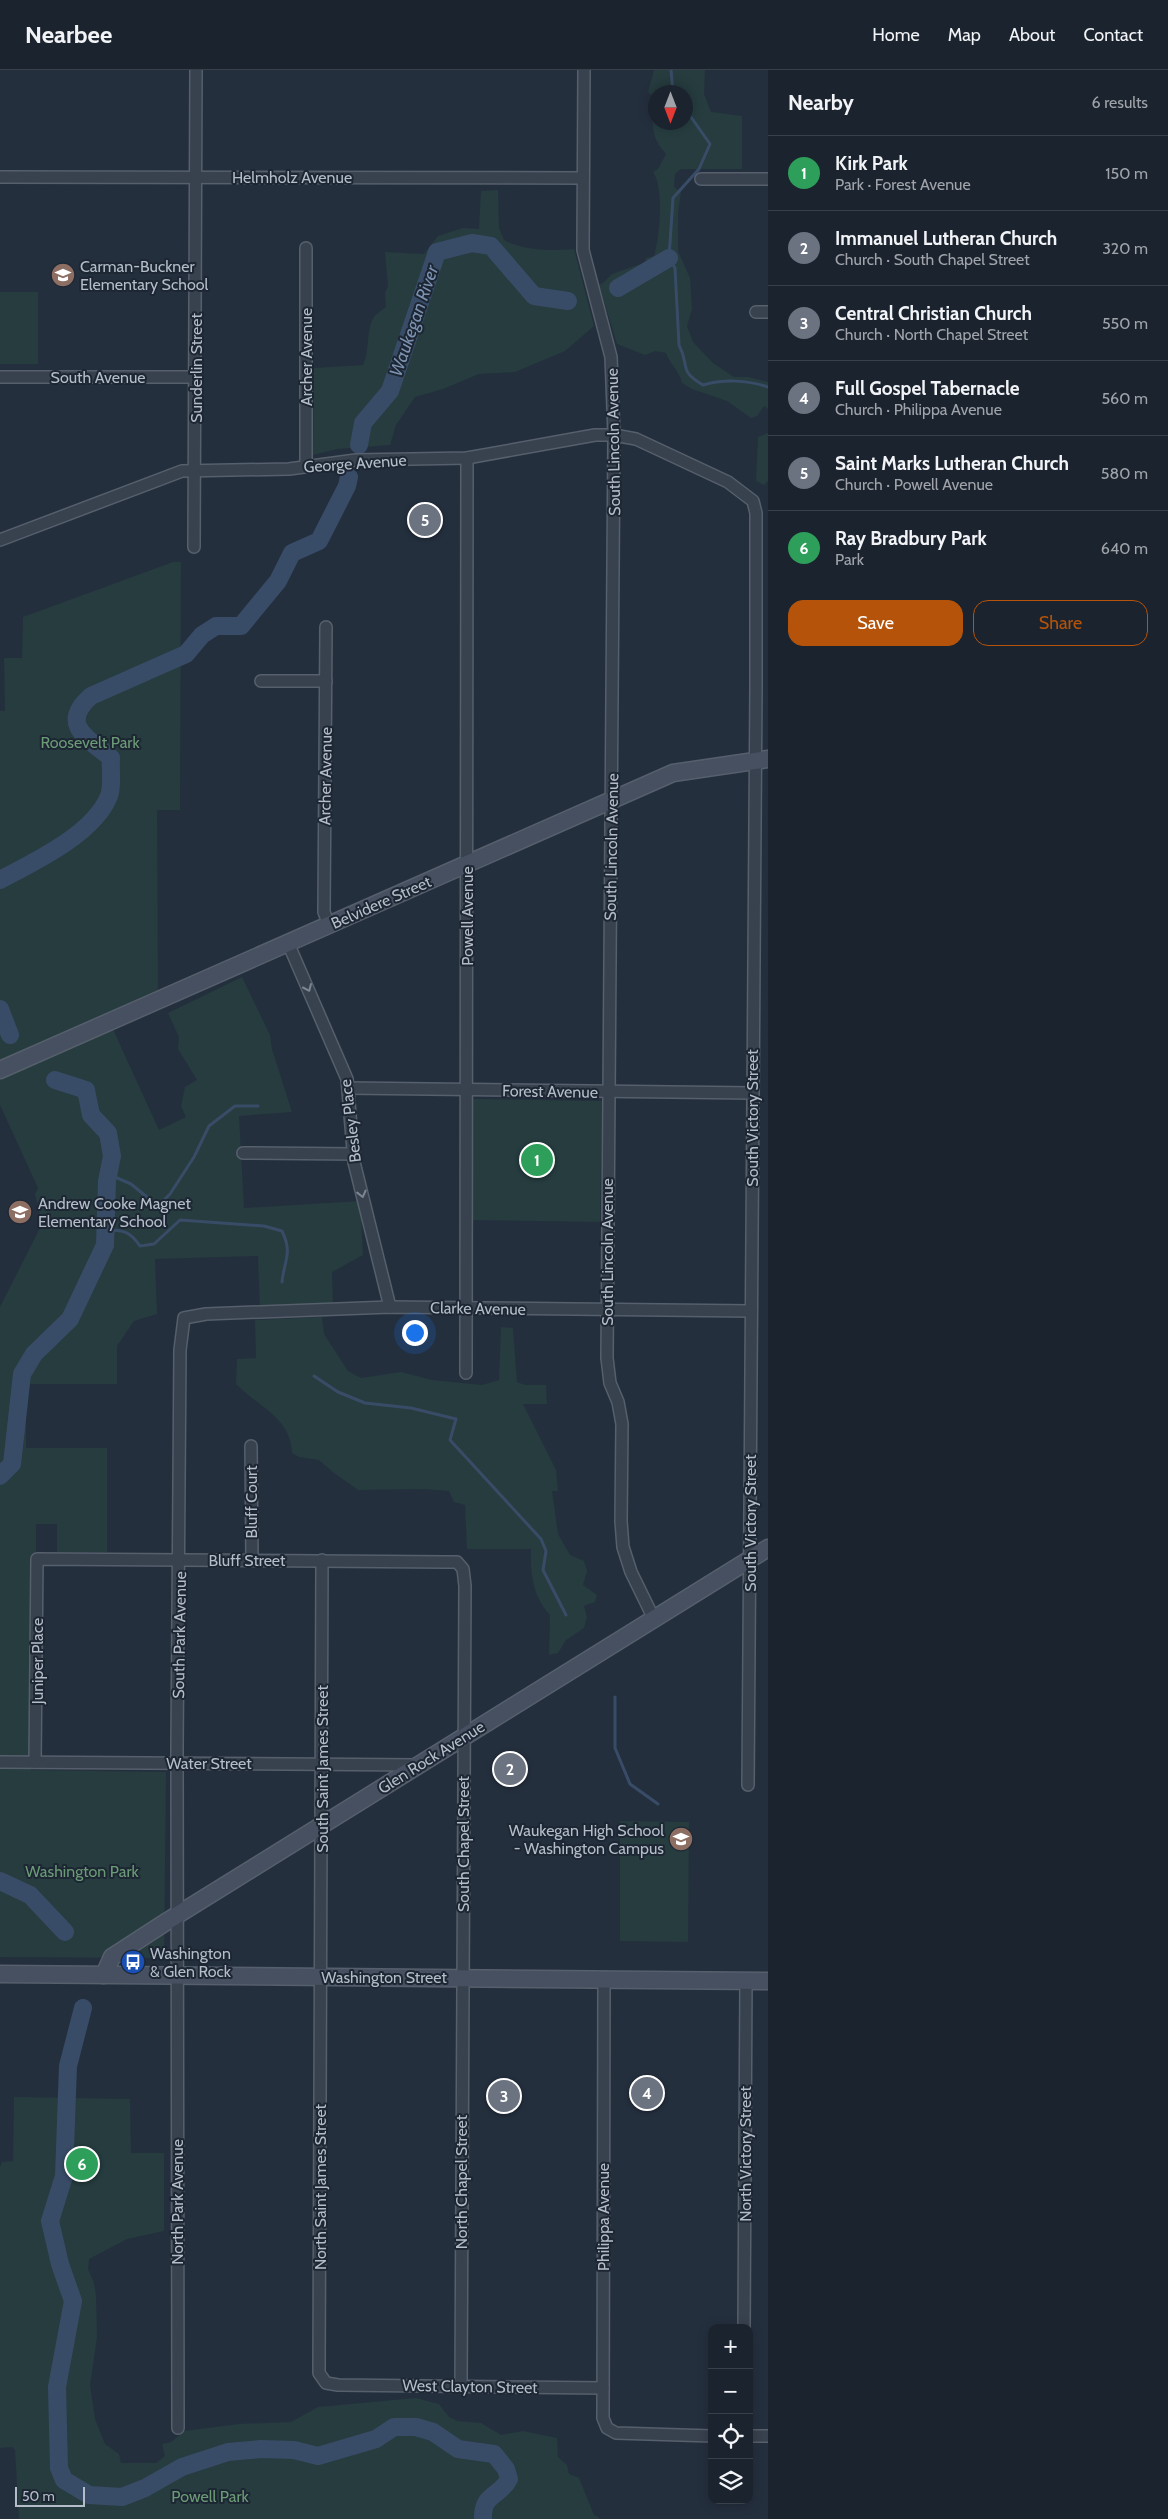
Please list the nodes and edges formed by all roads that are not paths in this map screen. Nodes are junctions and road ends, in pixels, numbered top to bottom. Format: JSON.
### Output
{"nodes":[{"id":1,"x":196,"y":70,"type":"edge"},
{"id":2,"x":584,"y":70,"type":"edge"},
{"id":3,"x":0,"y":177,"type":"edge"},
{"id":4,"x":196,"y":177,"type":"junction"},
{"id":5,"x":583,"y":178,"type":"junction"},
{"id":6,"x":702,"y":179,"type":"dead end"},
{"id":7,"x":768,"y":179,"type":"edge"},
{"id":8,"x":306,"y":248,"type":"dead end"},
{"id":9,"x":756,"y":312,"type":"dead end"},
{"id":10,"x":768,"y":312,"type":"edge"},
{"id":11,"x":0,"y":377,"type":"edge"},
{"id":12,"x":196,"y":378,"type":"junction"},
{"id":13,"x":614,"y":435,"type":"junction"},
{"id":14,"x":467,"y":458,"type":"junction"},
{"id":15,"x":306,"y":466,"type":"junction"},
{"id":16,"x":195,"y":470,"type":"junction"},
{"id":17,"x":712,"y":474,"type":"joint"},
{"id":18,"x":0,"y":540,"type":"edge"},
{"id":19,"x":194,"y":547,"type":"dead end"},
{"id":20,"x":326,"y":627,"type":"dead end"},
{"id":21,"x":261,"y":681,"type":"dead end"},
{"id":22,"x":326,"y":681,"type":"junction"},
{"id":23,"x":761,"y":760,"type":"edge"},
{"id":24,"x":612,"y":800,"type":"junction"},
{"id":25,"x":468,"y":864,"type":"junction"},
{"id":26,"x":329,"y":925,"type":"junction"},
{"id":27,"x":288,"y":944,"type":"junction"},
{"id":28,"x":0,"y":1070,"type":"edge"},
{"id":29,"x":348,"y":1088,"type":"junction"},
{"id":30,"x":466,"y":1090,"type":"junction"},
{"id":31,"x":608,"y":1092,"type":"junction"},
{"id":32,"x":752,"y":1093,"type":"junction"},
{"id":33,"x":244,"y":1153,"type":"dead end"},
{"id":34,"x":354,"y":1154,"type":"junction"},
{"id":35,"x":390,"y":1307,"type":"junction"},
{"id":36,"x":466,"y":1308,"type":"junction"},
{"id":37,"x":607,"y":1309,"type":"junction"},
{"id":38,"x":751,"y":1311,"type":"junction"},
{"id":39,"x":206,"y":1314,"type":"joint"},
{"id":40,"x":466,"y":1373,"type":"dead end"},
{"id":41,"x":251,"y":1446,"type":"dead end"},
{"id":42,"x":768,"y":1548,"type":"edge"},
{"id":43,"x":37,"y":1559,"type":"joint"},
{"id":44,"x":252,"y":1559,"type":"junction"},
{"id":45,"x":750,"y":1559,"type":"junction"},
{"id":46,"x":180,"y":1560,"type":"junction"},
{"id":47,"x":322,"y":1560,"type":"junction"},
{"id":48,"x":458,"y":1562,"type":"joint"},
{"id":49,"x":654,"y":1618,"type":"junction"},
{"id":50,"x":464,"y":1736,"type":"junction"},
{"id":51,"x":0,"y":1762,"type":"edge"},
{"id":52,"x":35,"y":1762,"type":"junction"},
{"id":53,"x":177,"y":1763,"type":"junction"},
{"id":54,"x":322,"y":1764,"type":"junction"},
{"id":55,"x":418,"y":1765,"type":"junction"},
{"id":56,"x":748,"y":1785,"type":"dead end"},
{"id":57,"x":321,"y":1825,"type":"junction"},
{"id":58,"x":177,"y":1915,"type":"junction"},
{"id":59,"x":0,"y":1974,"type":"edge"},
{"id":60,"x":104,"y":1975,"type":"junction"},
{"id":61,"x":177,"y":1976,"type":"junction"},
{"id":62,"x":321,"y":1977,"type":"junction"},
{"id":63,"x":462,"y":1978,"type":"junction"},
{"id":64,"x":604,"y":1979,"type":"junction"},
{"id":65,"x":746,"y":1980,"type":"junction"},
{"id":66,"x":768,"y":1981,"type":"edge"},
{"id":67,"x":744,"y":2324,"type":"edge"},
{"id":68,"x":338,"y":2385,"type":"joint"},
{"id":69,"x":461,"y":2386,"type":"junction"},
{"id":70,"x":603,"y":2388,"type":"junction"},
{"id":71,"x":178,"y":2428,"type":"dead end"},
{"id":72,"x":708,"y":2436,"type":"edge"},
{"id":73,"x":753,"y":2436,"type":"edge"},
{"id":74,"x":768,"y":2436,"type":"edge"}],
"edges":[{"from":1,"to":4,"type":"street","name":"Sunderlin Street"},
{"from":2,"to":5,"type":"street","name":"South Lincoln Avenue"},
{"from":3,"to":4,"type":"street","name":"Helmholz Avenue"},
{"from":4,"to":5,"type":"street","name":"Helmholz Avenue"},
{"from":4,"to":12,"type":"street","name":"Sunderlin Street"},
{"from":5,"to":13,"type":"street","name":"South Lincoln Avenue"},
{"from":6,"to":7,"type":"street"},
{"from":8,"to":15,"type":"street","name":"Archer Avenue"},
{"from":9,"to":10,"type":"street"},
{"from":11,"to":12,"type":"street","name":"South Avenue"},
{"from":12,"to":16,"type":"street","name":"Sunderlin Street"},
{"from":13,"to":14,"type":"street","name":"George Avenue"},
{"from":13,"to":17,"type":"street","name":"George Avenue"},
{"from":13,"to":24,"type":"street","name":"South Lincoln Avenue"},
{"from":14,"to":15,"type":"street","name":"George Avenue"},
{"from":14,"to":25,"type":"street","name":"Powell Avenue"},
{"from":15,"to":16,"type":"street","name":"George Avenue"},
{"from":16,"to":18,"type":"street","name":"George Avenue"},
{"from":16,"to":19,"type":"street","name":"Sunderlin Street"},
{"from":17,"to":23,"type":"street","name":"South Victory Street"},
{"from":20,"to":22,"type":"street","name":"Archer Avenue"},
{"from":21,"to":22,"type":"street"},
{"from":22,"to":26,"type":"street","name":"Archer Avenue"},
{"from":23,"to":24,"type":"main road","name":"Belvidere Street"},
{"from":23,"to":32,"type":"street","name":"South Victory Street"},
{"from":24,"to":25,"type":"main road","name":"Belvidere Street"},
{"from":24,"to":31,"type":"street","name":"South Lincoln Avenue"},
{"from":25,"to":26,"type":"main road","name":"Belvidere Street"},
{"from":25,"to":30,"type":"street","name":"Powell Avenue"},
{"from":26,"to":27,"type":"main road","name":"Belvidere Street"},
{"from":27,"to":28,"type":"main road","name":"Belvidere Street"},
{"from":27,"to":29,"type":"street","name":"Besley Place","one_way":true},
{"from":29,"to":30,"type":"street","name":"Forest Avenue"},
{"from":29,"to":34,"type":"street","name":"Besley Place"},
{"from":30,"to":31,"type":"street","name":"Forest Avenue"},
{"from":30,"to":36,"type":"street","name":"Powell Avenue"},
{"from":31,"to":32,"type":"street","name":"Forest Avenue"},
{"from":31,"to":37,"type":"street","name":"South Lincoln Avenue"},
{"from":32,"to":38,"type":"street","name":"South Victory Street"},
{"from":33,"to":34,"type":"street"},
{"from":34,"to":35,"type":"street","name":"Besley Place","one_way":true},
{"from":35,"to":36,"type":"street","name":"Clarke Avenue"},
{"from":35,"to":39,"type":"street","name":"Clarke Avenue"},
{"from":36,"to":37,"type":"street","name":"Clarke Avenue"},
{"from":36,"to":40,"type":"street","name":"Powell Avenue"},
{"from":37,"to":38,"type":"street","name":"Clarke Avenue"},
{"from":37,"to":49,"type":"street","name":"South Lincoln Avenue"},
{"from":38,"to":45,"type":"street","name":"South Victory Street"},
{"from":39,"to":46,"type":"street","name":"South Park Avenue"},
{"from":41,"to":44,"type":"street","name":"Bluff Court"},
{"from":42,"to":45,"type":"main road","name":"Glen Rock Avenue"},
{"from":43,"to":46,"type":"street","name":"Bluff Street"},
{"from":43,"to":52,"type":"street","name":"Juniper Place"},
{"from":44,"to":46,"type":"street","name":"Bluff Street"},
{"from":44,"to":47,"type":"street","name":"Bluff Street"},
{"from":45,"to":49,"type":"main road","name":"Glen Rock Avenue"},
{"from":45,"to":56,"type":"street","name":"South Victory Street"},
{"from":46,"to":53,"type":"street","name":"South Park Avenue"},
{"from":47,"to":48,"type":"street","name":"Bluff Street"},
{"from":47,"to":54,"type":"street","name":"South Saint James Street"},
{"from":48,"to":50,"type":"street","name":"South Chapel Street"},
{"from":49,"to":50,"type":"main road","name":"Glen Rock Avenue"},
{"from":50,"to":55,"type":"main road","name":"Glen Rock Avenue"},
{"from":50,"to":63,"type":"street","name":"South Chapel Street"},
{"from":51,"to":52,"type":"street","name":"Water Street"},
{"from":52,"to":53,"type":"street","name":"Water Street"},
{"from":53,"to":54,"type":"street","name":"Water Street"},
{"from":53,"to":58,"type":"street","name":"South Park Avenue"},
{"from":54,"to":55,"type":"street","name":"Water Street"},
{"from":54,"to":57,"type":"street","name":"South Saint James Street"},
{"from":55,"to":57,"type":"main road","name":"Glen Rock Avenue"},
{"from":57,"to":58,"type":"main road","name":"Glen Rock Avenue"},
{"from":57,"to":62,"type":"street","name":"South Saint James Street"},
{"from":58,"to":60,"type":"main road","name":"Glen Rock Avenue"},
{"from":58,"to":61,"type":"street","name":"South Park Avenue"},
{"from":59,"to":60,"type":"main road","name":"Washington Street"},
{"from":60,"to":61,"type":"main road","name":"Washington Street"},
{"from":61,"to":62,"type":"main road","name":"Washington Street"},
{"from":61,"to":71,"type":"street","name":"North Park Avenue"},
{"from":62,"to":63,"type":"main road","name":"Washington Street"},
{"from":62,"to":68,"type":"street","name":"North Saint James Street"},
{"from":63,"to":64,"type":"main road","name":"Washington Street"},
{"from":63,"to":69,"type":"street","name":"North Chapel Street"},
{"from":64,"to":65,"type":"main road","name":"Washington Street"},
{"from":64,"to":70,"type":"street","name":"Philippa Avenue"},
{"from":65,"to":66,"type":"main road","name":"Washington Street"},
{"from":65,"to":67,"type":"street","name":"North Victory Street"},
{"from":68,"to":69,"type":"street","name":"West Clayton Street"},
{"from":69,"to":70,"type":"street","name":"West Clayton Street"},
{"from":70,"to":72,"type":"street","name":"Philippa Avenue"},
{"from":73,"to":74,"type":"street"}]}
